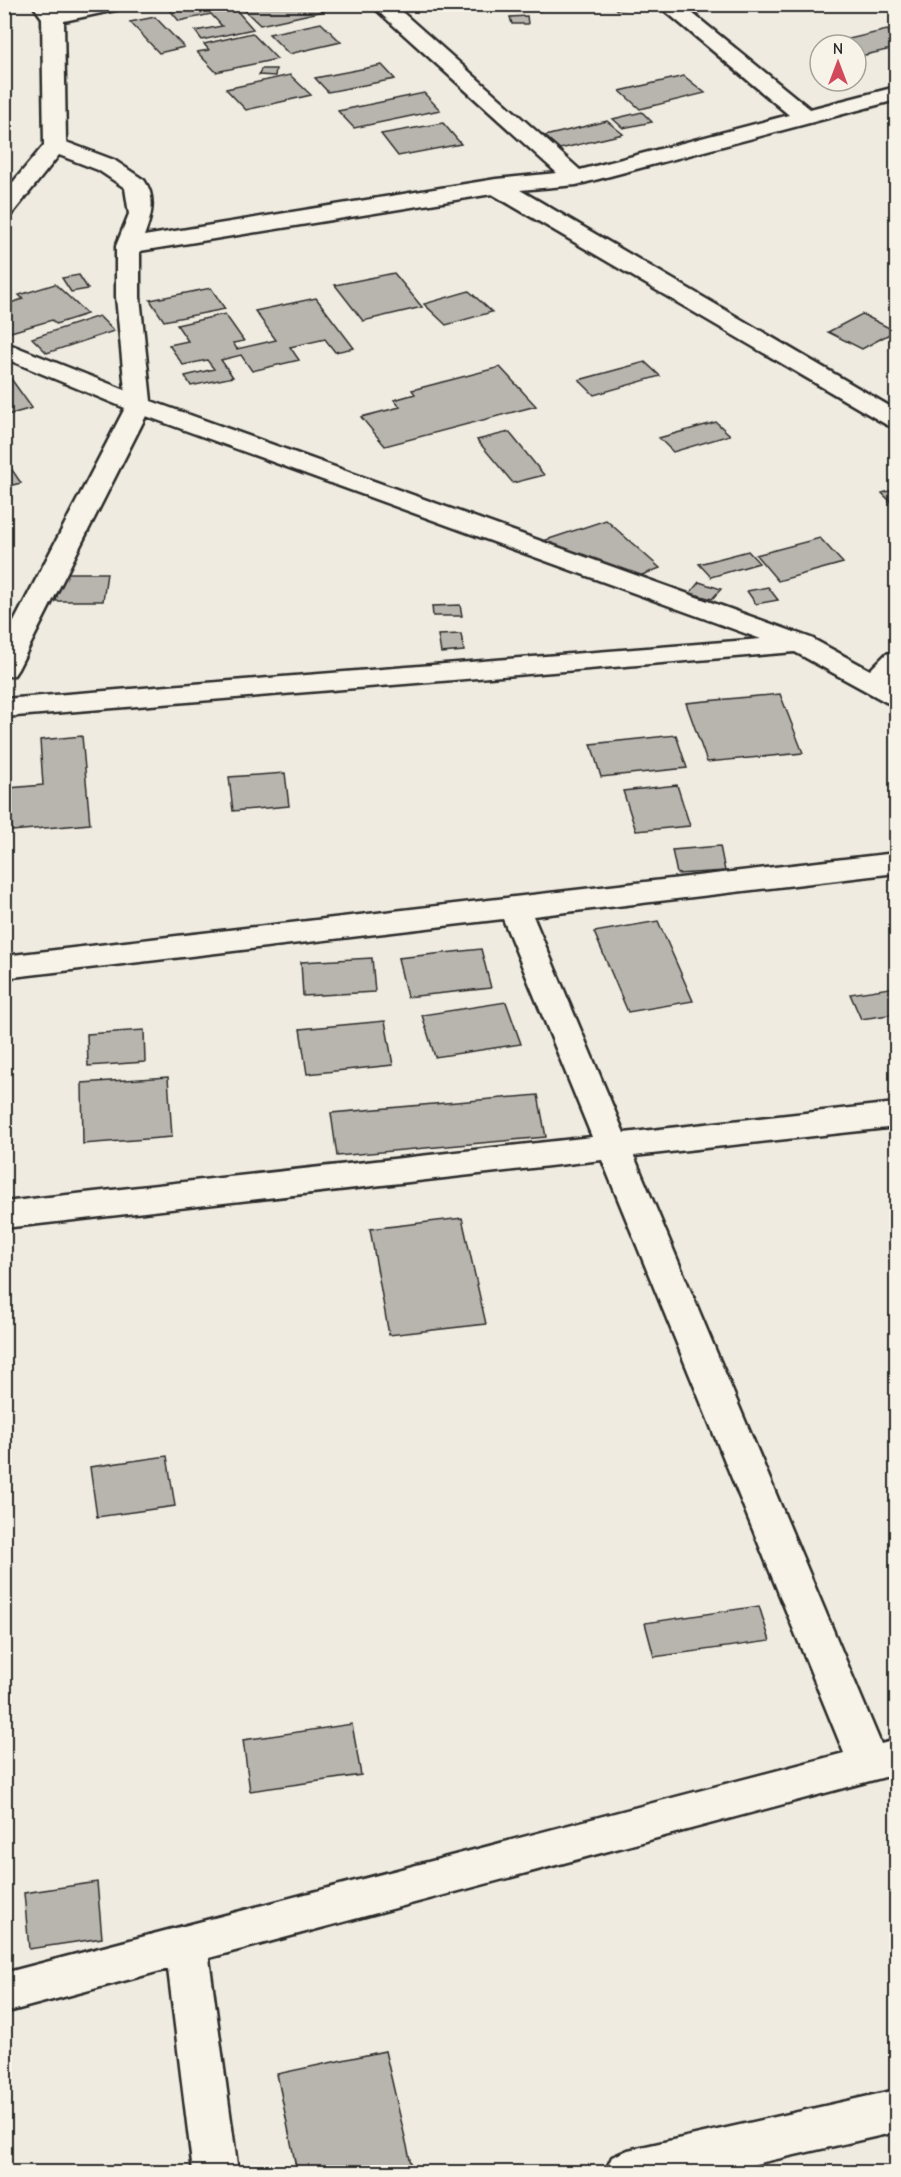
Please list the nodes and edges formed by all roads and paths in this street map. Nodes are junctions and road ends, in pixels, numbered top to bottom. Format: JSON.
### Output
{"nodes":[{"id":1,"x":118,"y":4,"type":"edge"},
{"id":2,"x":380,"y":4,"type":"edge"},
{"id":3,"x":667,"y":4,"type":"edge"},
{"id":4,"x":47,"y":11,"type":"edge"},
{"id":5,"x":897,"y":93,"type":"edge"},
{"id":6,"x":806,"y":117,"type":"junction"},
{"id":7,"x":55,"y":146,"type":"junction"},
{"id":8,"x":576,"y":178,"type":"junction"},
{"id":9,"x":496,"y":186,"type":"junction"},
{"id":10,"x":4,"y":209,"type":"edge"},
{"id":11,"x":128,"y":246,"type":"junction"},
{"id":12,"x":4,"y":350,"type":"edge"},
{"id":13,"x":139,"y":405,"type":"junction"},
{"id":14,"x":897,"y":420,"type":"edge"},
{"id":15,"x":801,"y":644,"type":"junction"},
{"id":16,"x":897,"y":660,"type":"edge"},
{"id":17,"x":4,"y":669,"type":"edge"},
{"id":18,"x":885,"y":689,"type":"edge"},
{"id":19,"x":4,"y":708,"type":"edge"},
{"id":20,"x":897,"y":863,"type":"edge"},
{"id":21,"x":514,"y":908,"type":"junction"},
{"id":22,"x":4,"y":967,"type":"edge"},
{"id":23,"x":897,"y":1115,"type":"edge"},
{"id":24,"x":614,"y":1146,"type":"junction"},
{"id":25,"x":4,"y":1215,"type":"edge"},
{"id":26,"x":883,"y":1761,"type":"edge"},
{"id":27,"x":186,"y":1944,"type":"junction"},
{"id":28,"x":4,"y":1993,"type":"edge"},
{"id":29,"x":897,"y":2110,"type":"edge"},
{"id":30,"x":214,"y":2172,"type":"edge"},
{"id":31,"x":628,"y":2172,"type":"edge"}],
"edges":[{"from":1,"to":4,"type":"street"},
{"from":2,"to":8,"type":"street"},
{"from":3,"to":6,"type":"street"},
{"from":4,"to":7,"type":"street"},
{"from":5,"to":6,"type":"street"},
{"from":6,"to":8,"type":"street"},
{"from":7,"to":10,"type":"street"},
{"from":7,"to":11,"type":"street"},
{"from":8,"to":9,"type":"street"},
{"from":9,"to":11,"type":"street"},
{"from":9,"to":14,"type":"street"},
{"from":11,"to":13,"type":"street"},
{"from":12,"to":13,"type":"street"},
{"from":13,"to":15,"type":"street"},
{"from":13,"to":17,"type":"street"},
{"from":15,"to":18,"type":"street"},
{"from":15,"to":19,"type":"street"},
{"from":16,"to":18,"type":"street"},
{"from":20,"to":21,"type":"street"},
{"from":21,"to":22,"type":"street"},
{"from":21,"to":24,"type":"street"},
{"from":23,"to":24,"type":"street"},
{"from":24,"to":25,"type":"street"},
{"from":24,"to":26,"type":"street"},
{"from":26,"to":27,"type":"street"},
{"from":27,"to":28,"type":"street"},
{"from":27,"to":30,"type":"street"},
{"from":29,"to":31,"type":"street"}]}
